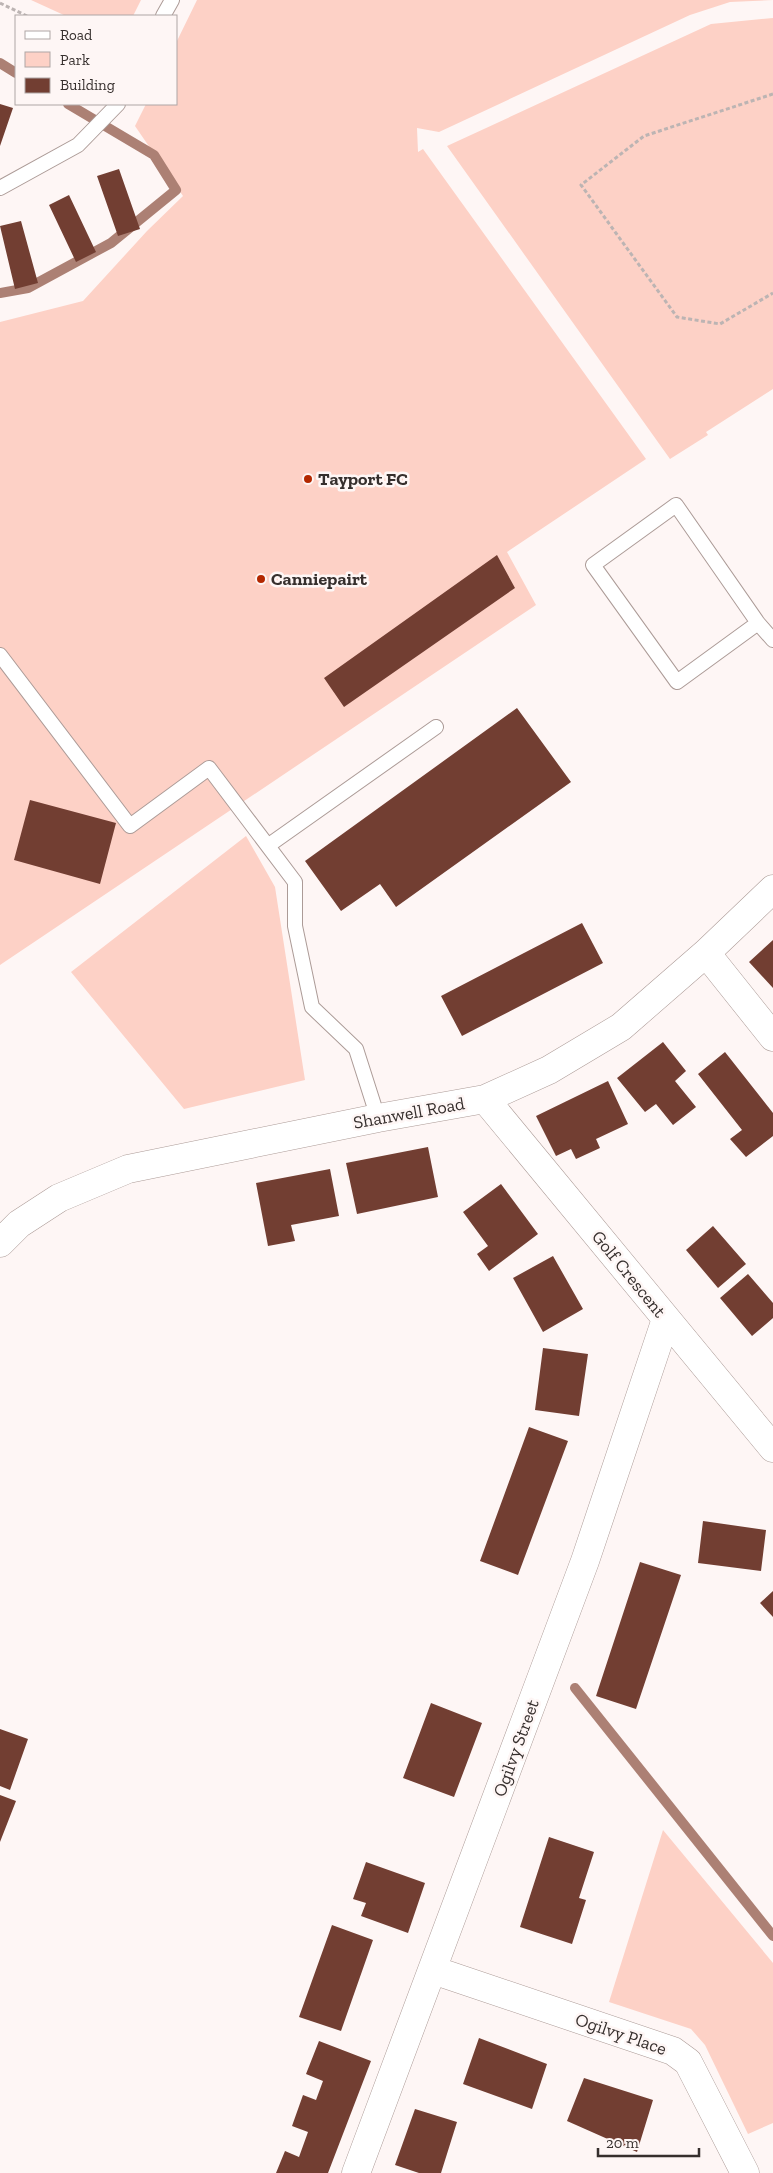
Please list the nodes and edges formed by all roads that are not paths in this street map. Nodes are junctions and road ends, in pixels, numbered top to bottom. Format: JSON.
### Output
{"nodes":[{"id":1,"x":172,"y":0,"type":"edge"},
{"id":2,"x":164,"y":15,"type":"edge"},
{"id":3,"x":117,"y":105,"type":"edge"},
{"id":4,"x":0,"y":188,"type":"edge"},
{"id":5,"x":758,"y":623,"type":"junction"},
{"id":6,"x":773,"y":640,"type":"edge"},
{"id":7,"x":0,"y":655,"type":"edge"},
{"id":8,"x":436,"y":727,"type":"dead end"},
{"id":9,"x":268,"y":845,"type":"junction"},
{"id":10,"x":773,"y":889,"type":"edge"},
{"id":11,"x":706,"y":954,"type":"junction"},
{"id":12,"x":773,"y":1037,"type":"edge"},
{"id":13,"x":485,"y":1099,"type":"junction"},
{"id":14,"x":378,"y":1118,"type":"junction"},
{"id":15,"x":0,"y":1243,"type":"edge"},
{"id":16,"x":666,"y":1319,"type":"junction"},
{"id":17,"x":773,"y":1448,"type":"edge"},
{"id":18,"x":433,"y":1970,"type":"junction"},
{"id":19,"x":356,"y":2173,"type":"edge"},
{"id":20,"x":745,"y":2173,"type":"edge"}],
"edges":[{"from":1,"to":2,"type":"lane"},
{"from":3,"to":4,"type":"lane"},
{"from":5,"to":5,"type":"lane"},
{"from":5,"to":6,"type":"lane"},
{"from":7,"to":9,"type":"lane"},
{"from":8,"to":9,"type":"lane"},
{"from":9,"to":14,"type":"lane"},
{"from":10,"to":11,"type":"street","name":"Shanwell Road"},
{"from":11,"to":12,"type":"street"},
{"from":11,"to":13,"type":"street","name":"Shanwell Road"},
{"from":13,"to":14,"type":"street","name":"Shanwell Road"},
{"from":13,"to":16,"type":"street","name":"Golf Crescent"},
{"from":14,"to":15,"type":"street","name":"Shanwell Road"},
{"from":16,"to":17,"type":"street","name":"Golf Crescent"},
{"from":16,"to":18,"type":"street","name":"Ogilvy Street"},
{"from":18,"to":19,"type":"street","name":"Ogilvy Street"},
{"from":18,"to":20,"type":"street","name":"Ogilvy Place"}]}
